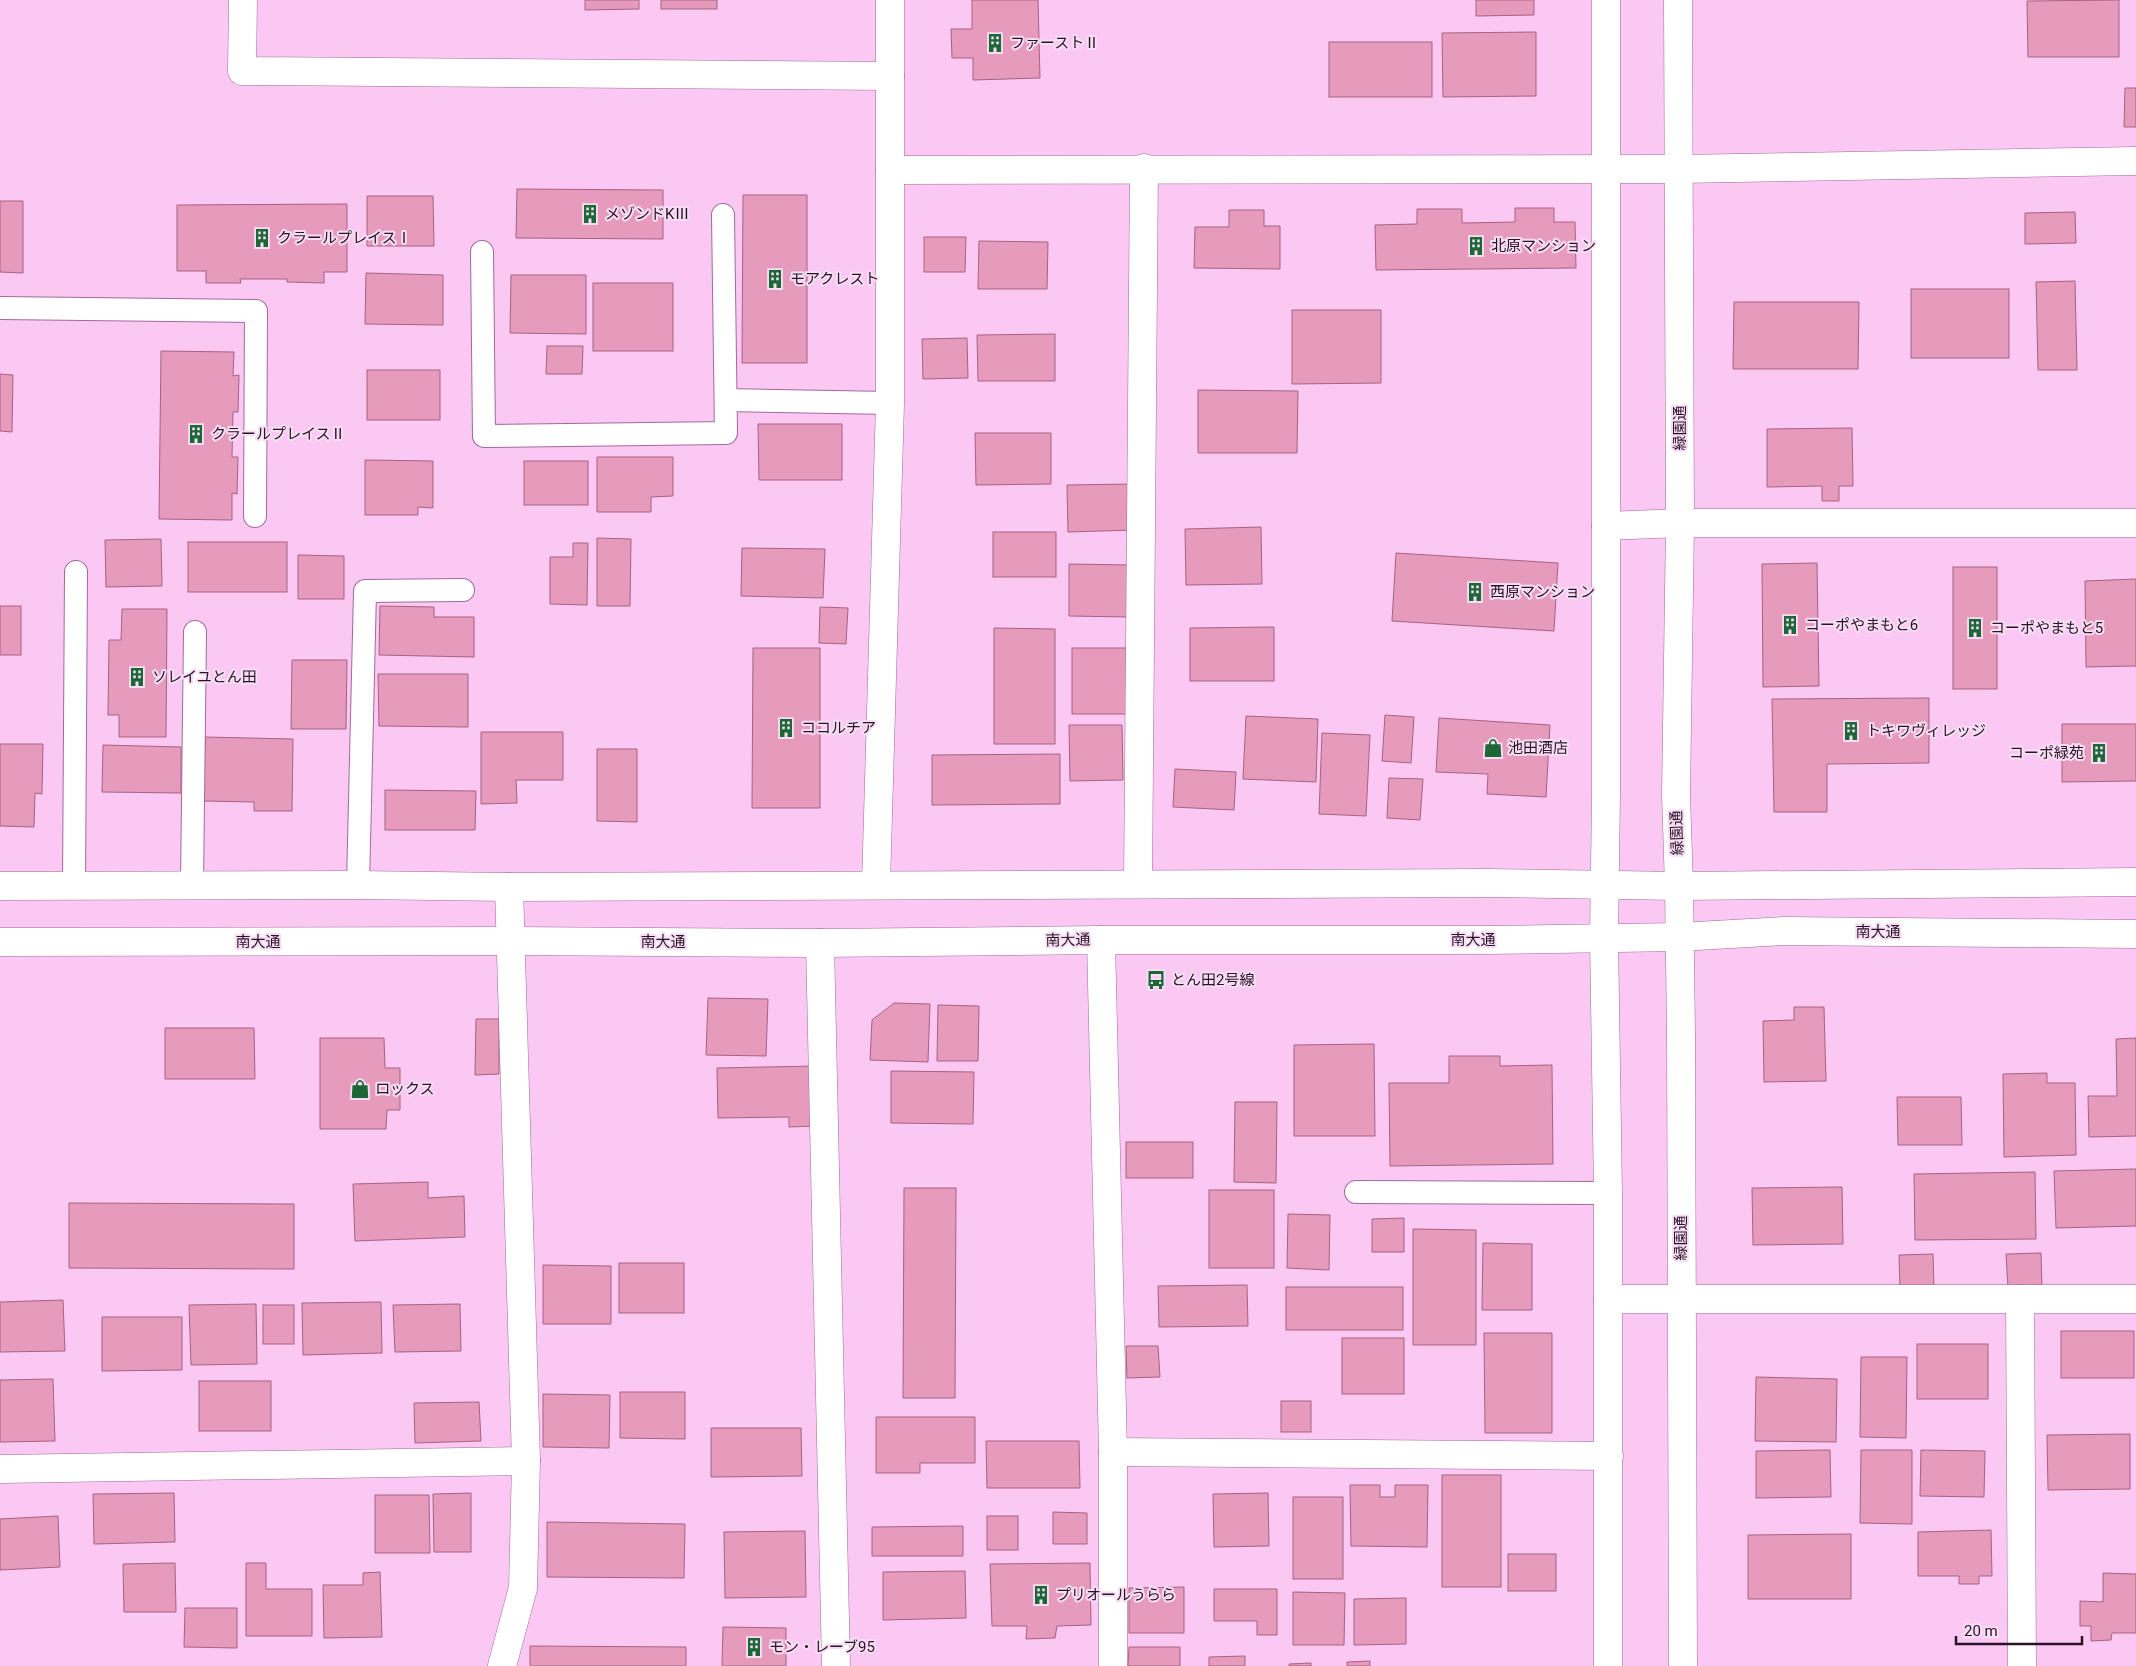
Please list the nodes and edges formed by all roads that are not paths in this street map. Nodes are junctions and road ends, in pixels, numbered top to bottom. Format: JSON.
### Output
{"nodes":[{"id":1,"x":243,"y":0,"type":"edge"},
{"id":2,"x":890,"y":0,"type":"edge"},
{"id":3,"x":1606,"y":0,"type":"edge"},
{"id":4,"x":1678,"y":0,"type":"edge"},
{"id":5,"x":890,"y":76,"type":"junction"},
{"id":6,"x":2136,"y":161,"type":"edge"},
{"id":7,"x":1144,"y":168,"type":"junction"},
{"id":8,"x":1605,"y":169,"type":"junction"},
{"id":9,"x":1679,"y":169,"type":"junction"},
{"id":10,"x":890,"y":170,"type":"junction"},
{"id":11,"x":723,"y":215,"type":"dead end"},
{"id":12,"x":482,"y":252,"type":"dead end"},
{"id":13,"x":0,"y":308,"type":"edge"},
{"id":14,"x":726,"y":400,"type":"junction"},
{"id":15,"x":890,"y":403,"type":"junction"},
{"id":16,"x":255,"y":516,"type":"dead end"},
{"id":17,"x":1680,"y":523,"type":"junction"},
{"id":18,"x":2136,"y":523,"type":"edge"},
{"id":19,"x":1606,"y":526,"type":"junction"},
{"id":20,"x":76,"y":572,"type":"dead end"},
{"id":21,"x":463,"y":590,"type":"dead end"},
{"id":22,"x":195,"y":632,"type":"dead end"},
{"id":23,"x":2136,"y":882,"type":"edge"},
{"id":24,"x":876,"y":884,"type":"junction"},
{"id":25,"x":1138,"y":884,"type":"junction"},
{"id":26,"x":74,"y":885,"type":"junction"},
{"id":27,"x":192,"y":885,"type":"junction"},
{"id":28,"x":358,"y":885,"type":"junction"},
{"id":29,"x":1605,"y":885,"type":"junction"},
{"id":30,"x":0,"y":886,"type":"edge"},
{"id":31,"x":509,"y":886,"type":"junction"},
{"id":32,"x":1679,"y":886,"type":"junction"},
{"id":33,"x":2136,"y":934,"type":"edge"},
{"id":34,"x":1678,"y":937,"type":"junction"},
{"id":35,"x":1604,"y":938,"type":"junction"},
{"id":36,"x":1101,"y":940,"type":"junction"},
{"id":37,"x":510,"y":941,"type":"junction"},
{"id":38,"x":0,"y":942,"type":"edge"},
{"id":39,"x":820,"y":943,"type":"junction"},
{"id":40,"x":1356,"y":1192,"type":"dead end"},
{"id":41,"x":1608,"y":1193,"type":"junction"},
{"id":42,"x":1608,"y":1299,"type":"junction"},
{"id":43,"x":1680,"y":1299,"type":"junction"},
{"id":44,"x":2020,"y":1299,"type":"junction"},
{"id":45,"x":2136,"y":1299,"type":"edge"},
{"id":46,"x":1113,"y":1452,"type":"junction"},
{"id":47,"x":1609,"y":1456,"type":"junction"},
{"id":48,"x":526,"y":1462,"type":"junction"},
{"id":49,"x":0,"y":1469,"type":"edge"},
{"id":50,"x":502,"y":1666,"type":"edge"},
{"id":51,"x":836,"y":1666,"type":"edge"},
{"id":52,"x":1114,"y":1666,"type":"edge"},
{"id":53,"x":1608,"y":1666,"type":"edge"},
{"id":54,"x":1683,"y":1666,"type":"edge"},
{"id":55,"x":2022,"y":1666,"type":"edge"}],
"edges":[{"from":1,"to":5,"type":"street"},
{"from":2,"to":5,"type":"street"},
{"from":3,"to":8,"type":"street"},
{"from":4,"to":9,"type":"street","name":"緑園通"},
{"from":5,"to":10,"type":"street"},
{"from":6,"to":9,"type":"street"},
{"from":7,"to":8,"type":"street"},
{"from":7,"to":10,"type":"street"},
{"from":7,"to":25,"type":"street"},
{"from":8,"to":9,"type":"street"},
{"from":8,"to":19,"type":"street"},
{"from":9,"to":17,"type":"street","name":"緑園通"},
{"from":10,"to":15,"type":"street"},
{"from":11,"to":14,"type":"lane"},
{"from":12,"to":14,"type":"lane"},
{"from":13,"to":16,"type":"lane"},
{"from":14,"to":15,"type":"lane"},
{"from":15,"to":24,"type":"street"},
{"from":17,"to":18,"type":"street"},
{"from":17,"to":19,"type":"street"},
{"from":17,"to":32,"type":"street","name":"緑園通"},
{"from":19,"to":29,"type":"street"},
{"from":20,"to":26,"type":"lane"},
{"from":21,"to":28,"type":"lane"},
{"from":22,"to":27,"type":"lane"},
{"from":23,"to":32,"type":"street"},
{"from":24,"to":25,"type":"street"},
{"from":24,"to":31,"type":"street"},
{"from":25,"to":29,"type":"street"},
{"from":26,"to":27,"type":"street"},
{"from":26,"to":30,"type":"street"},
{"from":27,"to":28,"type":"street"},
{"from":28,"to":31,"type":"street"},
{"from":29,"to":32,"type":"street"},
{"from":29,"to":35,"type":"street"},
{"from":31,"to":37,"type":"street"},
{"from":32,"to":34,"type":"street","name":"緑園通"},
{"from":33,"to":34,"type":"street","name":"南大通"},
{"from":34,"to":35,"type":"street","name":"南大通"},
{"from":34,"to":43,"type":"street","name":"緑園通"},
{"from":35,"to":36,"type":"street","name":"南大通"},
{"from":35,"to":41,"type":"street"},
{"from":36,"to":39,"type":"street","name":"南大通"},
{"from":36,"to":46,"type":"street"},
{"from":37,"to":38,"type":"street","name":"南大通"},
{"from":37,"to":39,"type":"street","name":"南大通"},
{"from":37,"to":48,"type":"street"},
{"from":39,"to":51,"type":"street"},
{"from":40,"to":41,"type":"lane"},
{"from":41,"to":42,"type":"street"},
{"from":42,"to":43,"type":"street"},
{"from":42,"to":47,"type":"street"},
{"from":43,"to":44,"type":"street"},
{"from":43,"to":54,"type":"street","name":"緑園通"},
{"from":44,"to":45,"type":"street"},
{"from":44,"to":55,"type":"street"},
{"from":46,"to":47,"type":"street"},
{"from":46,"to":52,"type":"street"},
{"from":47,"to":53,"type":"street"},
{"from":48,"to":49,"type":"street"},
{"from":48,"to":50,"type":"street"}]}
